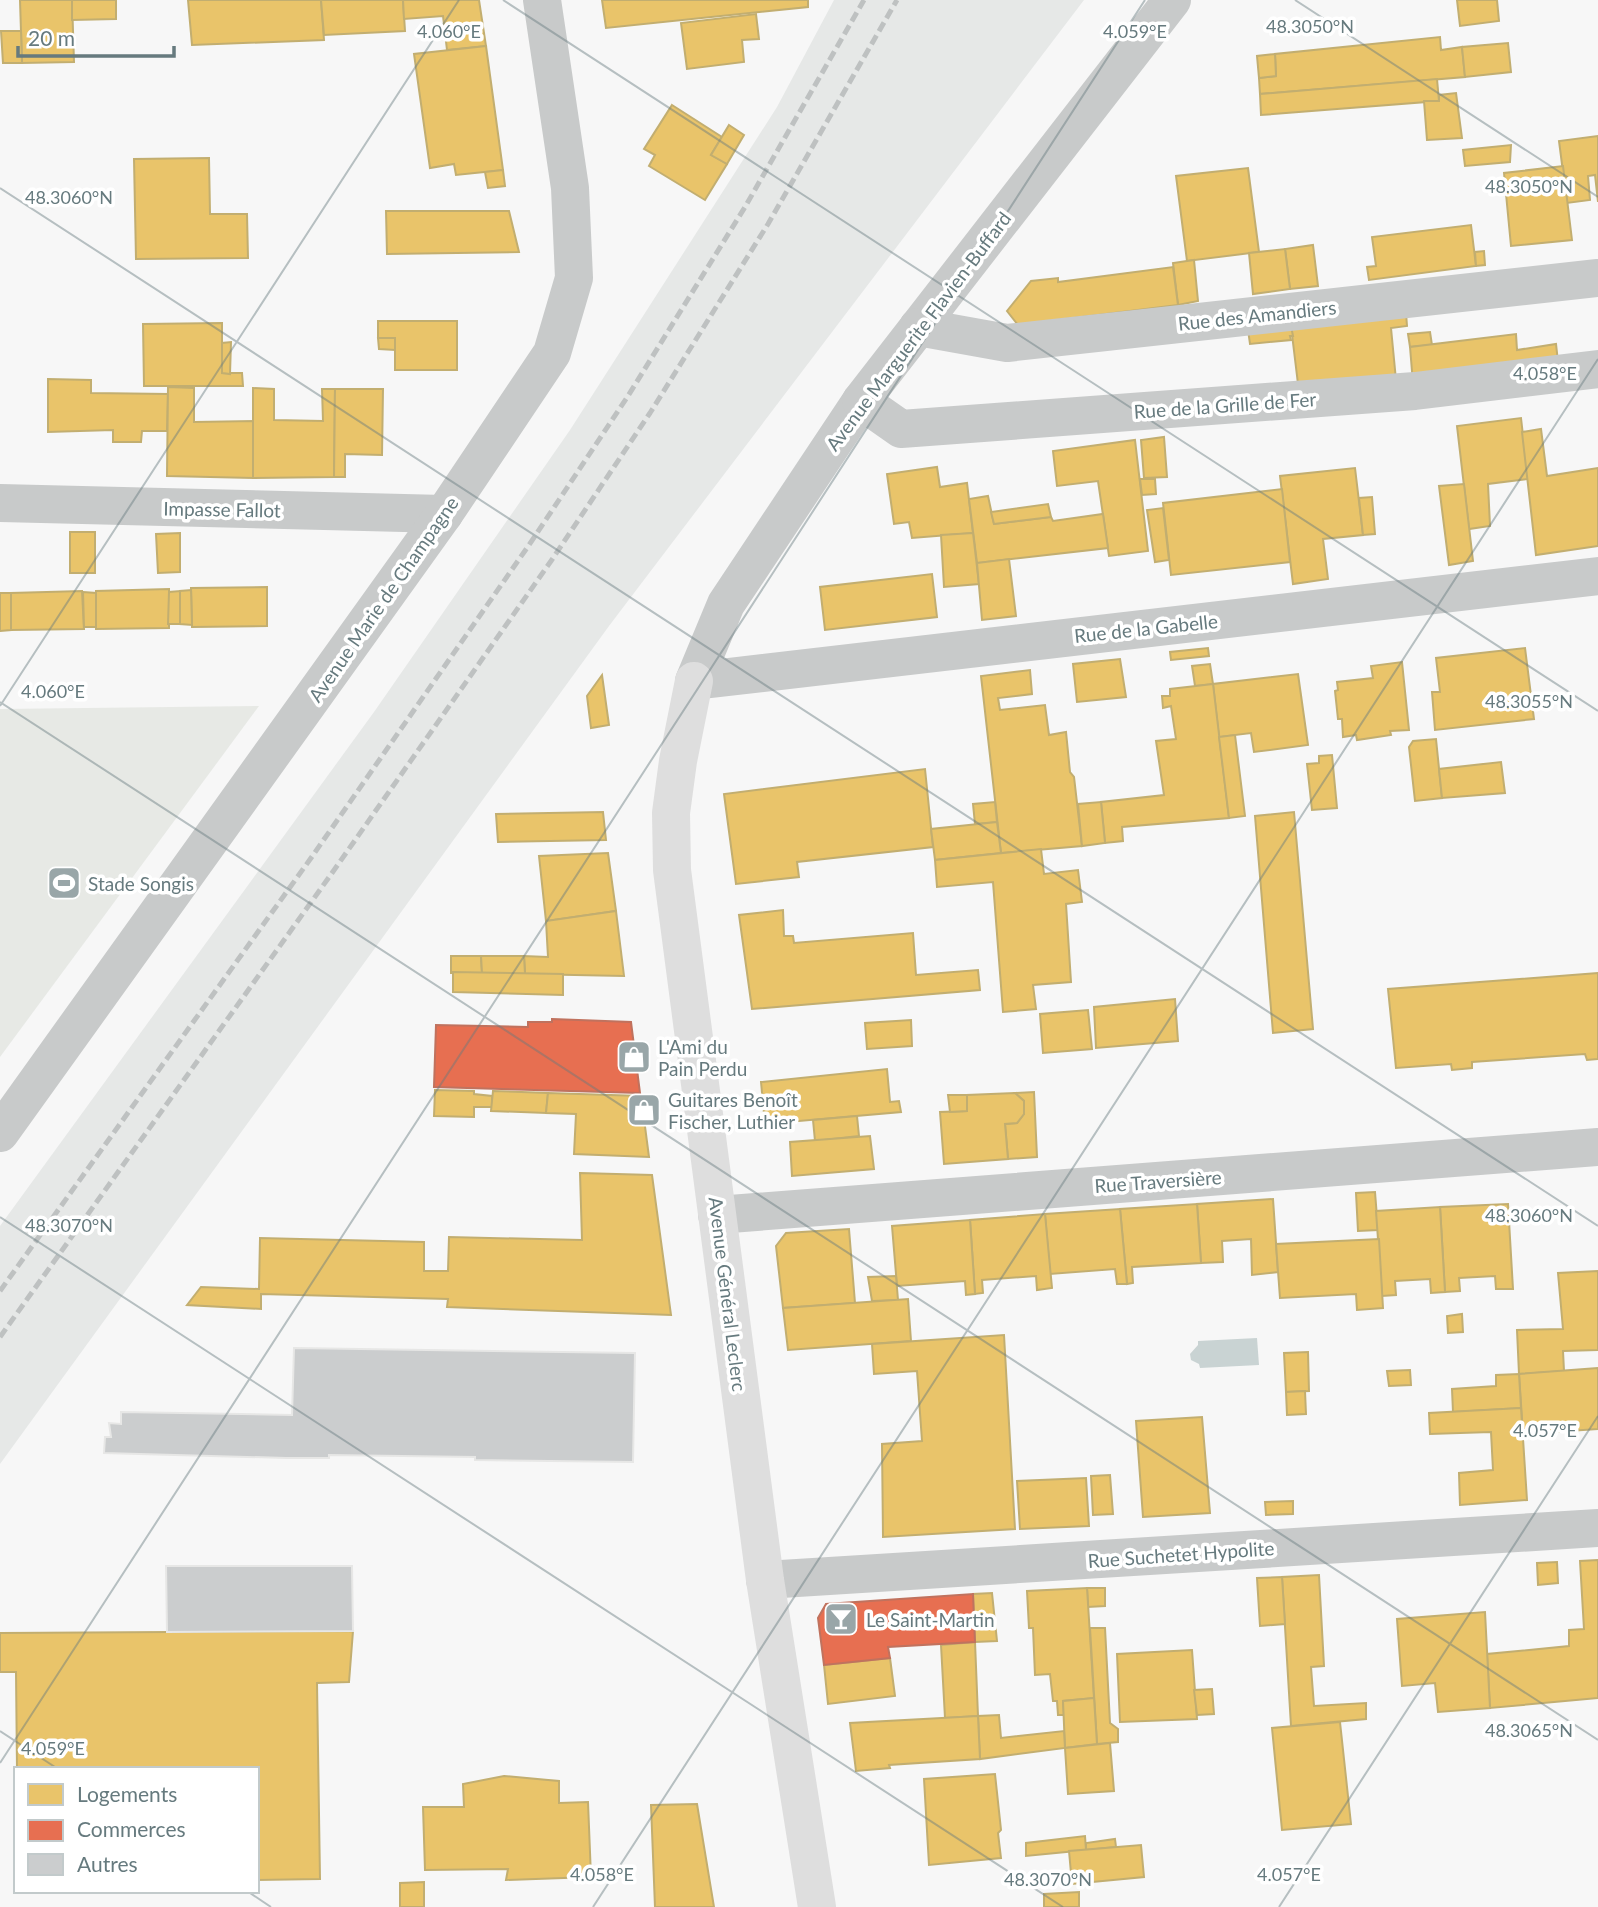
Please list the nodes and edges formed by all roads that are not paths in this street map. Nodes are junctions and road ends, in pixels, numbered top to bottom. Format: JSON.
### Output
{"nodes":[{"id":1,"x":542,"y":0,"type":"edge"},
{"id":2,"x":1172,"y":0,"type":"edge"},
{"id":3,"x":1598,"y":278,"type":"edge"},
{"id":4,"x":918,"y":327,"type":"junction"},
{"id":5,"x":1598,"y":369,"type":"edge"},
{"id":6,"x":860,"y":401,"type":"junction"},
{"id":7,"x":0,"y":503,"type":"edge"},
{"id":8,"x":444,"y":514,"type":"junction"},
{"id":9,"x":1598,"y":576,"type":"edge"},
{"id":10,"x":694,"y":681,"type":"junction"},
{"id":11,"x":0,"y":1133,"type":"edge"},
{"id":12,"x":1598,"y":1147,"type":"edge"},
{"id":13,"x":717,"y":1215,"type":"junction"},
{"id":14,"x":1598,"y":1528,"type":"edge"},
{"id":15,"x":765,"y":1580,"type":"junction"},
{"id":16,"x":817,"y":1907,"type":"edge"}],
"edges":[{"from":1,"to":8,"type":"street","name":"Avenue Marie de Champagne"},
{"from":2,"to":4,"type":"street","name":"Avenue Marguerite Flavien-Buffard"},
{"from":3,"to":4,"type":"street","name":"Rue des Amandiers"},
{"from":4,"to":6,"type":"street","name":"Avenue Marguerite Flavien-Buffard"},
{"from":5,"to":6,"type":"street","name":"Rue de la Grille de Fer"},
{"from":6,"to":10,"type":"street","name":"Avenue Marguerite Flavien-Buffard"},
{"from":7,"to":8,"type":"street","name":"Impasse Fallot"},
{"from":8,"to":11,"type":"street","name":"Avenue Marie de Champagne"},
{"from":9,"to":10,"type":"street","name":"Rue de la Gabelle"},
{"from":10,"to":13,"type":"main road","name":"Avenue Général Leclerc"},
{"from":12,"to":13,"type":"street","name":"Rue Traversière"},
{"from":13,"to":15,"type":"main road","name":"Avenue Général Leclerc"},
{"from":14,"to":15,"type":"street","name":"Rue Suchetet Hypolite"},
{"from":15,"to":16,"type":"main road","name":"Avenue Général Leclerc"}]}
